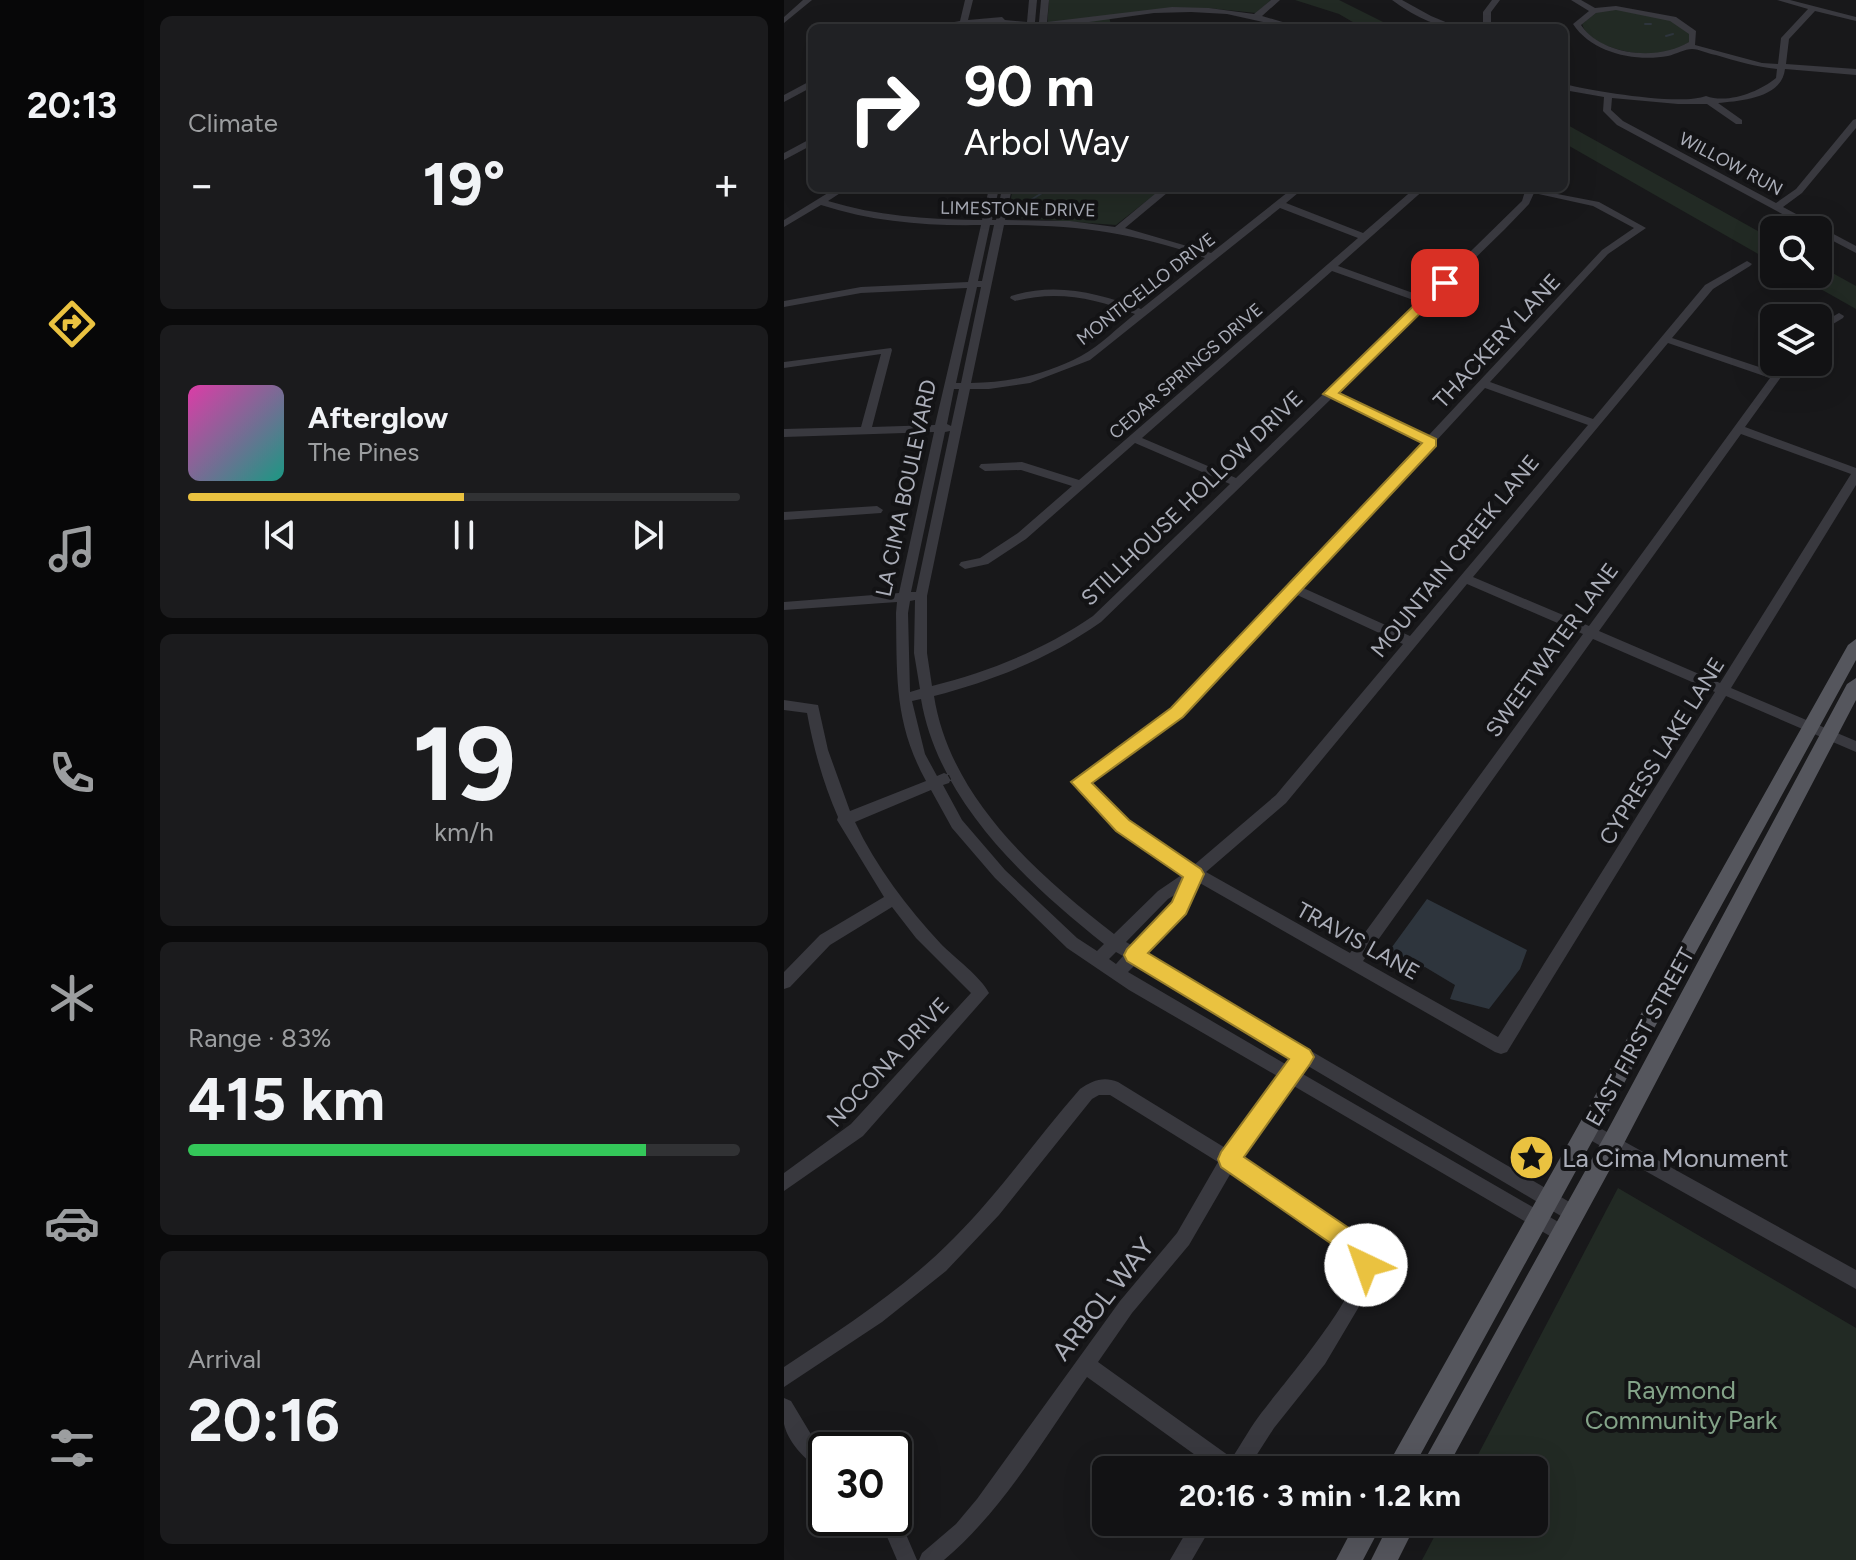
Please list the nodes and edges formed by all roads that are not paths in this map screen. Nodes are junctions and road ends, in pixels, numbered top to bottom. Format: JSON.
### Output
{"nodes":[{"id":1,"x":796,"y":0,"type":"edge"},
{"id":2,"x":808,"y":0,"type":"edge"},
{"id":3,"x":969,"y":0,"type":"edge"},
{"id":4,"x":1033,"y":0,"type":"edge"},
{"id":5,"x":1045,"y":0,"type":"edge"},
{"id":6,"x":1276,"y":0,"type":"edge"},
{"id":7,"x":1396,"y":0,"type":"edge"},
{"id":8,"x":1496,"y":0,"type":"edge"},
{"id":9,"x":1575,"y":0,"type":"edge"},
{"id":10,"x":1781,"y":0,"type":"edge"},
{"id":11,"x":1813,"y":8,"type":"junction"},
{"id":12,"x":1594,"y":11,"type":"junction"},
{"id":13,"x":784,"y":12,"type":"edge"},
{"id":14,"x":1257,"y":16,"type":"junction"},
{"id":15,"x":1114,"y":17,"type":"junction"},
{"id":16,"x":1856,"y":19,"type":"edge"},
{"id":17,"x":784,"y":21,"type":"edge"},
{"id":18,"x":964,"y":22,"type":"junction"},
{"id":19,"x":1031,"y":23,"type":"edge"},
{"id":20,"x":1043,"y":23,"type":"edge"},
{"id":21,"x":951,"y":24,"type":"edge"},
{"id":22,"x":1117,"y":24,"type":"edge"},
{"id":23,"x":1285,"y":24,"type":"edge"},
{"id":24,"x":1445,"y":24,"type":"edge"},
{"id":25,"x":1487,"y":24,"type":"edge"},
{"id":26,"x":1690,"y":46,"type":"junction"},
{"id":27,"x":1781,"y":67,"type":"junction"},
{"id":28,"x":1856,"y":72,"type":"edge"},
{"id":29,"x":808,"y":85,"type":"edge"},
{"id":30,"x":1568,"y":88,"type":"edge"},
{"id":31,"x":802,"y":89,"type":"junction"},
{"id":32,"x":808,"y":91,"type":"edge"},
{"id":33,"x":1608,"y":96,"type":"junction"},
{"id":34,"x":784,"y":99,"type":"edge"},
{"id":35,"x":1706,"y":99,"type":"junction"},
{"id":36,"x":1739,"y":122,"type":"dead end"},
{"id":37,"x":1856,"y":122,"type":"edge"},
{"id":38,"x":808,"y":143,"type":"edge"},
{"id":39,"x":784,"y":157,"type":"edge"},
{"id":40,"x":837,"y":192,"type":"edge"},
{"id":41,"x":994,"y":192,"type":"edge"},
{"id":42,"x":1005,"y":192,"type":"edge"},
{"id":43,"x":1163,"y":192,"type":"edge"},
{"id":44,"x":1294,"y":192,"type":"edge"},
{"id":45,"x":1416,"y":192,"type":"edge"},
{"id":46,"x":1529,"y":192,"type":"edge"},
{"id":47,"x":1544,"y":192,"type":"edge"},
{"id":48,"x":821,"y":202,"type":"junction"},
{"id":49,"x":1279,"y":204,"type":"junction"},
{"id":50,"x":1776,"y":207,"type":"junction"},
{"id":51,"x":993,"y":223,"type":"junction"},
{"id":52,"x":784,"y":224,"type":"edge"},
{"id":53,"x":1118,"y":229,"type":"junction"},
{"id":54,"x":1364,"y":237,"type":"junction"},
{"id":55,"x":1855,"y":248,"type":"edge"},
{"id":56,"x":1212,"y":257,"type":"junction"},
{"id":57,"x":1747,"y":264,"type":"dead end"},
{"id":58,"x":1331,"y":267,"type":"junction"},
{"id":59,"x":980,"y":284,"type":"junction"},
{"id":60,"x":1015,"y":298,"type":"dead end"},
{"id":61,"x":1426,"y":301,"type":"junction"},
{"id":62,"x":784,"y":304,"type":"edge"},
{"id":63,"x":1143,"y":313,"type":"junction"},
{"id":64,"x":1839,"y":316,"type":"dead end"},
{"id":65,"x":1832,"y":321,"type":"edge"},
{"id":66,"x":1666,"y":339,"type":"junction"},
{"id":67,"x":784,"y":365,"type":"edge"},
{"id":68,"x":1760,"y":371,"type":"edge"},
{"id":69,"x":1776,"y":376,"type":"edge"},
{"id":70,"x":1484,"y":384,"type":"junction"},
{"id":71,"x":958,"y":386,"type":"junction"},
{"id":72,"x":1330,"y":394,"type":"junction"},
{"id":73,"x":1593,"y":423,"type":"junction"},
{"id":74,"x":948,"y":428,"type":"junction"},
{"id":75,"x":866,"y":429,"type":"junction"},
{"id":76,"x":1739,"y":429,"type":"junction"},
{"id":77,"x":784,"y":433,"type":"edge"},
{"id":78,"x":1135,"y":439,"type":"junction"},
{"id":79,"x":1431,"y":442,"type":"junction"},
{"id":80,"x":985,"y":467,"type":"dead end"},
{"id":81,"x":1856,"y":474,"type":"edge"},
{"id":82,"x":1238,"y":483,"type":"junction"},
{"id":83,"x":1082,"y":485,"type":"junction"},
{"id":84,"x":877,"y":510,"type":"dead end"},
{"id":85,"x":784,"y":516,"type":"edge"},
{"id":86,"x":965,"y":565,"type":"dead end"},
{"id":87,"x":1464,"y":578,"type":"junction"},
{"id":88,"x":1294,"y":589,"type":"junction"},
{"id":89,"x":921,"y":596,"type":"junction"},
{"id":90,"x":904,"y":597,"type":"junction"},
{"id":91,"x":784,"y":606,"type":"edge"},
{"id":92,"x":1591,"y":633,"type":"junction"},
{"id":93,"x":1413,"y":643,"type":"junction"},
{"id":94,"x":1856,"y":645,"type":"edge"},
{"id":95,"x":1856,"y":684,"type":"edge"},
{"id":96,"x":1726,"y":691,"type":"junction"},
{"id":97,"x":926,"y":693,"type":"junction"},
{"id":98,"x":904,"y":698,"type":"junction"},
{"id":99,"x":784,"y":705,"type":"edge"},
{"id":100,"x":1819,"y":731,"type":"junction"},
{"id":101,"x":1856,"y":747,"type":"edge"},
{"id":102,"x":956,"y":774,"type":"junction"},
{"id":103,"x":936,"y":782,"type":"junction"},
{"id":104,"x":844,"y":820,"type":"junction"},
{"id":105,"x":1194,"y":874,"type":"junction"},
{"id":106,"x":895,"y":898,"type":"junction"},
{"id":107,"x":1114,"y":943,"type":"junction"},
{"id":108,"x":1134,"y":955,"type":"junction"},
{"id":109,"x":1098,"y":960,"type":"junction"},
{"id":110,"x":1352,"y":963,"type":"junction"},
{"id":111,"x":1117,"y":973,"type":"junction"},
{"id":112,"x":784,"y":982,"type":"edge"},
{"id":113,"x":1501,"y":1047,"type":"joint"},
{"id":114,"x":1303,"y":1057,"type":"junction"},
{"id":115,"x":1291,"y":1074,"type":"junction"},
{"id":116,"x":1589,"y":1130,"type":"junction"},
{"id":117,"x":1612,"y":1144,"type":"junction"},
{"id":118,"x":1229,"y":1159,"type":"junction"},
{"id":119,"x":784,"y":1183,"type":"edge"},
{"id":120,"x":1549,"y":1199,"type":"junction"},
{"id":121,"x":1537,"y":1220,"type":"junction"},
{"id":122,"x":1566,"y":1223,"type":"junction"},
{"id":123,"x":1856,"y":1280,"type":"edge"},
{"id":124,"x":1085,"y":1364,"type":"junction"},
{"id":125,"x":784,"y":1378,"type":"edge"},
{"id":126,"x":784,"y":1408,"type":"edge"},
{"id":127,"x":808,"y":1446,"type":"edge"},
{"id":128,"x":1214,"y":1456,"type":"edge"},
{"id":129,"x":1243,"y":1456,"type":"edge"},
{"id":130,"x":1406,"y":1456,"type":"edge"},
{"id":131,"x":1440,"y":1456,"type":"edge"},
{"id":132,"x":897,"y":1536,"type":"edge"},
{"id":133,"x":1195,"y":1536,"type":"edge"},
{"id":134,"x":1362,"y":1536,"type":"edge"},
{"id":135,"x":1397,"y":1536,"type":"edge"},
{"id":136,"x":907,"y":1560,"type":"edge"},
{"id":137,"x":929,"y":1560,"type":"edge"},
{"id":138,"x":1180,"y":1560,"type":"edge"},
{"id":139,"x":1349,"y":1560,"type":"edge"},
{"id":140,"x":1384,"y":1560,"type":"edge"}],
"edges":[{"from":1,"to":13,"type":"street"},
{"from":2,"to":17,"type":"street"},
{"from":3,"to":18,"type":"street"},
{"from":4,"to":19,"type":"street"},
{"from":5,"to":20,"type":"street"},
{"from":6,"to":14,"type":"street"},
{"from":7,"to":24,"type":"street"},
{"from":8,"to":25,"type":"street"},
{"from":9,"to":12,"type":"street"},
{"from":10,"to":11,"type":"street"},
{"from":11,"to":16,"type":"street"},
{"from":11,"to":27,"type":"street"},
{"from":12,"to":26,"type":"street"},
{"from":12,"to":26,"type":"street"},
{"from":14,"to":15,"type":"street"},
{"from":14,"to":23,"type":"street"},
{"from":15,"to":20,"type":"street"},
{"from":15,"to":22,"type":"street"},
{"from":18,"to":19,"type":"street"},
{"from":18,"to":21,"type":"street"},
{"from":19,"to":20,"type":"street"},
{"from":26,"to":27,"type":"street"},
{"from":27,"to":28,"type":"street"},
{"from":27,"to":35,"type":"street"},
{"from":29,"to":31,"type":"street"},
{"from":30,"to":33,"type":"street"},
{"from":31,"to":32,"type":"street"},
{"from":31,"to":34,"type":"street"},
{"from":33,"to":35,"type":"street"},
{"from":33,"to":50,"type":"street","name":"WILLOW RUN"},
{"from":35,"to":36,"type":"street"},
{"from":37,"to":50,"type":"street"},
{"from":38,"to":39,"type":"street"},
{"from":40,"to":48,"type":"street"},
{"from":41,"to":51,"type":"street","name":"LA CIMA BOULEVARD"},
{"from":42,"to":51,"type":"street","name":"LA CIMA BOULEVARD"},
{"from":43,"to":53,"type":"street"},
{"from":44,"to":49,"type":"street","name":"MONTICELLO DRIVE"},
{"from":45,"to":54,"type":"street","name":"CEDAR SPRINGS DRIVE"},
{"from":46,"to":61,"type":"street","name":"STILLHOUSE HOLLOW DRIVE"},
{"from":47,"to":70,"type":"street","name":"THACKERY LANE"},
{"from":48,"to":51,"type":"street","name":"LIMESTONE DRIVE"},
{"from":48,"to":52,"type":"street"},
{"from":49,"to":54,"type":"street"},
{"from":49,"to":56,"type":"street","name":"MONTICELLO DRIVE"},
{"from":50,"to":55,"type":"street","name":"WILLOW RUN"},
{"from":51,"to":53,"type":"street","name":"LIMESTONE DRIVE"},
{"from":51,"to":59,"type":"street","name":"LA CIMA BOULEVARD"},
{"from":53,"to":56,"type":"street","name":"LIMESTONE DRIVE"},
{"from":54,"to":58,"type":"street","name":"CEDAR SPRINGS DRIVE"},
{"from":56,"to":63,"type":"street","name":"MONTICELLO DRIVE"},
{"from":57,"to":66,"type":"street","name":"MOUNTAIN CREEK LANE"},
{"from":58,"to":61,"type":"street"},
{"from":58,"to":78,"type":"street","name":"CEDAR SPRINGS DRIVE"},
{"from":59,"to":62,"type":"street"},
{"from":59,"to":71,"type":"street","name":"LA CIMA BOULEVARD"},
{"from":60,"to":63,"type":"street"},
{"from":61,"to":72,"type":"street","name":"STILLHOUSE HOLLOW DRIVE"},
{"from":63,"to":71,"type":"street","name":"MONTICELLO DRIVE"},
{"from":64,"to":65,"type":"street"},
{"from":66,"to":68,"type":"street"},
{"from":66,"to":73,"type":"street","name":"MOUNTAIN CREEK LANE"},
{"from":67,"to":75,"type":"street"},
{"from":69,"to":76,"type":"street","name":"SWEETWATER LANE"},
{"from":70,"to":73,"type":"street"},
{"from":70,"to":79,"type":"street","name":"THACKERY LANE"},
{"from":71,"to":74,"type":"street","name":"LA CIMA BOULEVARD"},
{"from":72,"to":79,"type":"street"},
{"from":72,"to":82,"type":"street","name":"STILLHOUSE HOLLOW DRIVE"},
{"from":73,"to":87,"type":"street","name":"MOUNTAIN CREEK LANE"},
{"from":74,"to":75,"type":"street"},
{"from":74,"to":89,"type":"street","name":"LA CIMA BOULEVARD"},
{"from":74,"to":90,"type":"street","name":"LA CIMA BOULEVARD"},
{"from":75,"to":77,"type":"street"},
{"from":76,"to":81,"type":"street"},
{"from":76,"to":92,"type":"street","name":"SWEETWATER LANE"},
{"from":78,"to":82,"type":"street"},
{"from":78,"to":83,"type":"street","name":"CEDAR SPRINGS DRIVE"},
{"from":79,"to":88,"type":"street","name":"THACKERY LANE"},
{"from":80,"to":83,"type":"street"},
{"from":81,"to":96,"type":"street","name":"CYPRESS LAKE LANE"},
{"from":82,"to":97,"type":"street","name":"STILLHOUSE HOLLOW DRIVE"},
{"from":83,"to":86,"type":"street","name":"CEDAR SPRINGS DRIVE"},
{"from":84,"to":85,"type":"street"},
{"from":87,"to":92,"type":"street"},
{"from":87,"to":93,"type":"street","name":"MOUNTAIN CREEK LANE"},
{"from":88,"to":93,"type":"street"},
{"from":88,"to":105,"type":"street","name":"THACKERY LANE"},
{"from":89,"to":90,"type":"street"},
{"from":89,"to":97,"type":"street","name":"LA CIMA BOULEVARD"},
{"from":90,"to":91,"type":"street"},
{"from":90,"to":98,"type":"street","name":"LA CIMA BOULEVARD"},
{"from":92,"to":96,"type":"street"},
{"from":92,"to":110,"type":"street","name":"SWEETWATER LANE"},
{"from":93,"to":105,"type":"street","name":"MOUNTAIN CREEK LANE"},
{"from":94,"to":100,"type":"main road","name":"EAST FIRST STREET"},
{"from":95,"to":100,"type":"main road","name":"EAST FIRST STREET"},
{"from":96,"to":100,"type":"street"},
{"from":96,"to":113,"type":"street","name":"CYPRESS LAKE LANE"},
{"from":97,"to":98,"type":"street","name":"STILLHOUSE HOLLOW DRIVE"},
{"from":97,"to":102,"type":"street","name":"LA CIMA BOULEVARD"},
{"from":98,"to":103,"type":"street","name":"LA CIMA BOULEVARD"},
{"from":99,"to":104,"type":"street"},
{"from":100,"to":101,"type":"street"},
{"from":100,"to":116,"type":"main road","name":"EAST FIRST STREET"},
{"from":100,"to":117,"type":"main road","name":"EAST FIRST STREET"},
{"from":102,"to":103,"type":"street"},
{"from":102,"to":107,"type":"street","name":"LA CIMA BOULEVARD"},
{"from":103,"to":104,"type":"street"},
{"from":103,"to":109,"type":"street","name":"LA CIMA BOULEVARD"},
{"from":104,"to":106,"type":"street"},
{"from":105,"to":107,"type":"street","name":"MOUNTAIN CREEK LANE"},
{"from":105,"to":108,"type":"street","name":"MOUNTAIN CREEK LANE"},
{"from":105,"to":110,"type":"street","name":"TRAVIS LANE"},
{"from":106,"to":112,"type":"street"},
{"from":106,"to":119,"type":"street","name":"NOCONA DRIVE"},
{"from":107,"to":108,"type":"street","name":"LA CIMA BOULEVARD"},
{"from":107,"to":109,"type":"street","name":"MOUNTAIN CREEK LANE"},
{"from":108,"to":111,"type":"street","name":"MOUNTAIN CREEK LANE"},
{"from":108,"to":114,"type":"street","name":"LA CIMA BOULEVARD"},
{"from":109,"to":111,"type":"street","name":"LA CIMA BOULEVARD"},
{"from":110,"to":113,"type":"street","name":"TRAVIS LANE"},
{"from":111,"to":115,"type":"street","name":"LA CIMA BOULEVARD"},
{"from":114,"to":115,"type":"street","name":"ARBOL WAY"},
{"from":114,"to":120,"type":"street","name":"LA CIMA BOULEVARD"},
{"from":115,"to":118,"type":"street","name":"ARBOL WAY"},
{"from":115,"to":121,"type":"street","name":"LA CIMA BOULEVARD"},
{"from":116,"to":117,"type":"street"},
{"from":116,"to":120,"type":"main road","name":"EAST FIRST STREET"},
{"from":117,"to":122,"type":"main road","name":"EAST FIRST STREET"},
{"from":117,"to":123,"type":"street"},
{"from":118,"to":124,"type":"street","name":"ARBOL WAY"},
{"from":118,"to":125,"type":"street"},
{"from":118,"to":129,"type":"street"},
{"from":120,"to":121,"type":"main road","name":"EAST FIRST STREET"},
{"from":120,"to":122,"type":"street","name":"LA CIMA BOULEVARD"},
{"from":121,"to":122,"type":"street","name":"LA CIMA BOULEVARD"},
{"from":121,"to":130,"type":"main road","name":"EAST FIRST STREET"},
{"from":122,"to":131,"type":"main road","name":"EAST FIRST STREET"},
{"from":124,"to":128,"type":"street"},
{"from":124,"to":137,"type":"street","name":"ARBOL WAY"},
{"from":126,"to":127,"type":"street"},
{"from":132,"to":136,"type":"street"},
{"from":133,"to":138,"type":"street"},
{"from":134,"to":139,"type":"main road"},
{"from":135,"to":140,"type":"main road"}]}
